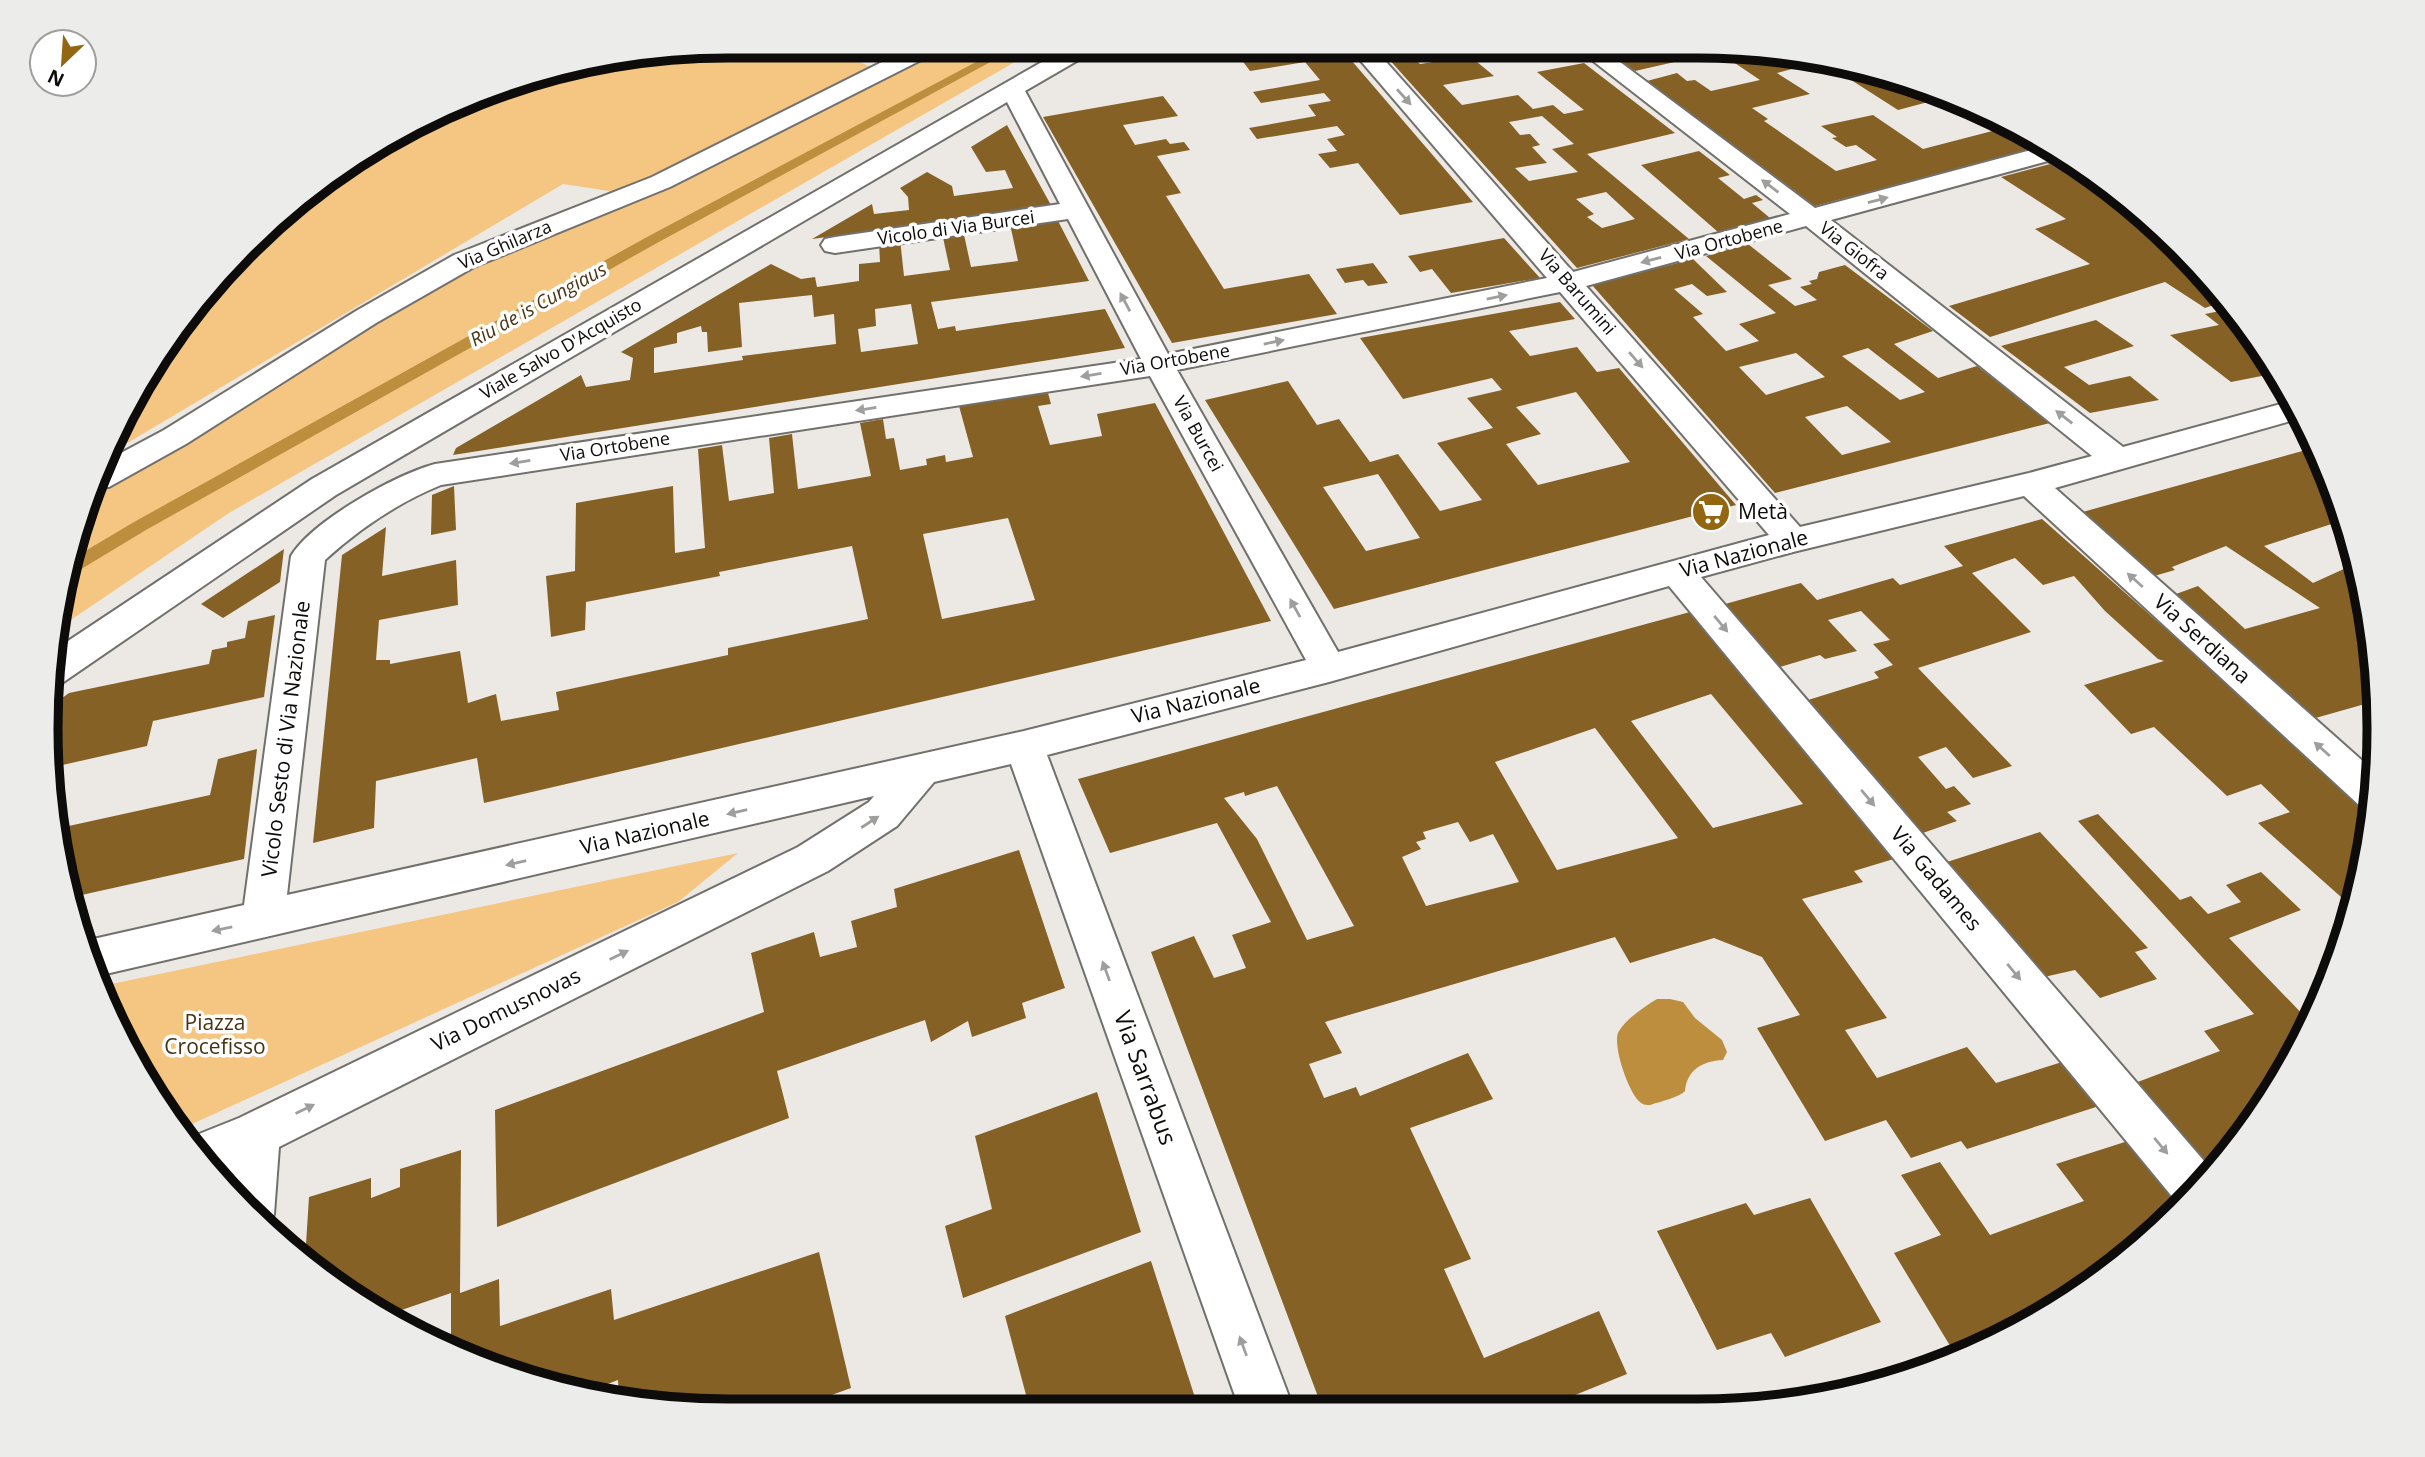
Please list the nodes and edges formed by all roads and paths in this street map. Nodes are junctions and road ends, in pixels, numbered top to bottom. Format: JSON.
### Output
{"nodes":[{"id":1,"x":907,"y":58,"type":"edge"},
{"id":2,"x":1065,"y":58,"type":"edge"},
{"id":3,"x":1370,"y":58,"type":"edge"},
{"id":4,"x":1601,"y":58,"type":"edge"},
{"id":5,"x":1012,"y":88,"type":"junction"},
{"id":6,"x":2043,"y":155,"type":"edge"},
{"id":7,"x":1076,"y":210,"type":"junction"},
{"id":8,"x":1812,"y":218,"type":"junction"},
{"id":9,"x":835,"y":245,"type":"dead end"},
{"id":10,"x":1568,"y":282,"type":"junction"},
{"id":11,"x":1159,"y":365,"type":"junction"},
{"id":12,"x":2288,"y":413,"type":"edge"},
{"id":13,"x":2118,"y":460,"type":"junction"},
{"id":14,"x":109,"y":473,"type":"edge"},
{"id":15,"x":2031,"y":484,"type":"junction"},
{"id":16,"x":1793,"y":540,"type":"junction"},
{"id":17,"x":308,"y":556,"type":"joint"},
{"id":18,"x":1677,"y":572,"type":"junction"},
{"id":19,"x":61,"y":665,"type":"edge"},
{"id":20,"x":1329,"y":668,"type":"junction"},
{"id":21,"x":1024,"y":746,"type":"junction"},
{"id":22,"x":921,"y":770,"type":"junction"},
{"id":23,"x":2365,"y":786,"type":"edge"},
{"id":24,"x":804,"y":797,"type":"junction"},
{"id":25,"x":813,"y":859,"type":"junction"},
{"id":26,"x":263,"y":920,"type":"junction"},
{"id":27,"x":98,"y":957,"type":"edge"},
{"id":28,"x":256,"y":1134,"type":"junction"},
{"id":29,"x":210,"y":1154,"type":"edge"},
{"id":30,"x":2191,"y":1182,"type":"edge"},
{"id":31,"x":250,"y":1199,"type":"edge"},
{"id":32,"x":1263,"y":1399,"type":"edge"}],
"edges":[{"from":1,"to":14,"type":"street","name":"Via Ghilarza"},
{"from":2,"to":5,"type":"street","name":"Viale Salvo D'Acquisto"},
{"from":3,"to":10,"type":"street","name":"Via Barumini","one_way":true},
{"from":8,"to":4,"type":"street","name":"Via Giofra","one_way":true},
{"from":5,"to":7,"type":"street","name":"Via Burcei"},
{"from":5,"to":19,"type":"street","name":"Viale Salvo D'Acquisto"},
{"from":8,"to":6,"type":"street","name":"Via Ortobene","one_way":true},
{"from":7,"to":9,"type":"street","name":"Vicolo di Via Burcei"},
{"from":11,"to":7,"type":"street","name":"Via Burcei","one_way":true},
{"from":8,"to":10,"type":"street","name":"Via Ortobene","one_way":true},
{"from":13,"to":8,"type":"street","name":"Via Giofra","one_way":true},
{"from":11,"to":10,"type":"street","name":"Via Ortobene","one_way":true},
{"from":10,"to":16,"type":"street","name":"Via Barumini","one_way":true},
{"from":11,"to":17,"type":"street","name":"Via Ortobene","one_way":true},
{"from":20,"to":11,"type":"street","name":"Via Burcei","one_way":true},
{"from":12,"to":13,"type":"street","name":"Via Nazionale"},
{"from":13,"to":15,"type":"street","name":"Via Nazionale"},
{"from":15,"to":16,"type":"street","name":"Via Nazionale"},
{"from":23,"to":15,"type":"street","name":"Via Serdiana","one_way":true},
{"from":16,"to":18,"type":"street","name":"Via Nazionale"},
{"from":17,"to":26,"type":"street","name":"Vicolo Sesto di Via Nazionale"},
{"from":18,"to":20,"type":"street","name":"Via Nazionale"},
{"from":18,"to":30,"type":"street","name":"Via Gadames","one_way":true},
{"from":20,"to":21,"type":"street","name":"Via Nazionale"},
{"from":21,"to":22,"type":"street","name":"Via Nazionale"},
{"from":32,"to":21,"type":"street","name":"Via Sarrabus","one_way":true},
{"from":22,"to":24,"type":"street","name":"Via Nazionale"},
{"from":25,"to":22,"type":"street","name":"Via Domusnovas","one_way":true},
{"from":24,"to":25,"type":"street"},
{"from":24,"to":26,"type":"street","name":"Via Nazionale","one_way":true},
{"from":28,"to":25,"type":"street","name":"Via Domusnovas","one_way":true},
{"from":26,"to":27,"type":"street","name":"Via Nazionale","one_way":true},
{"from":28,"to":29,"type":"street","name":"Via Domusnovas"},
{"from":28,"to":31,"type":"street"}]}
